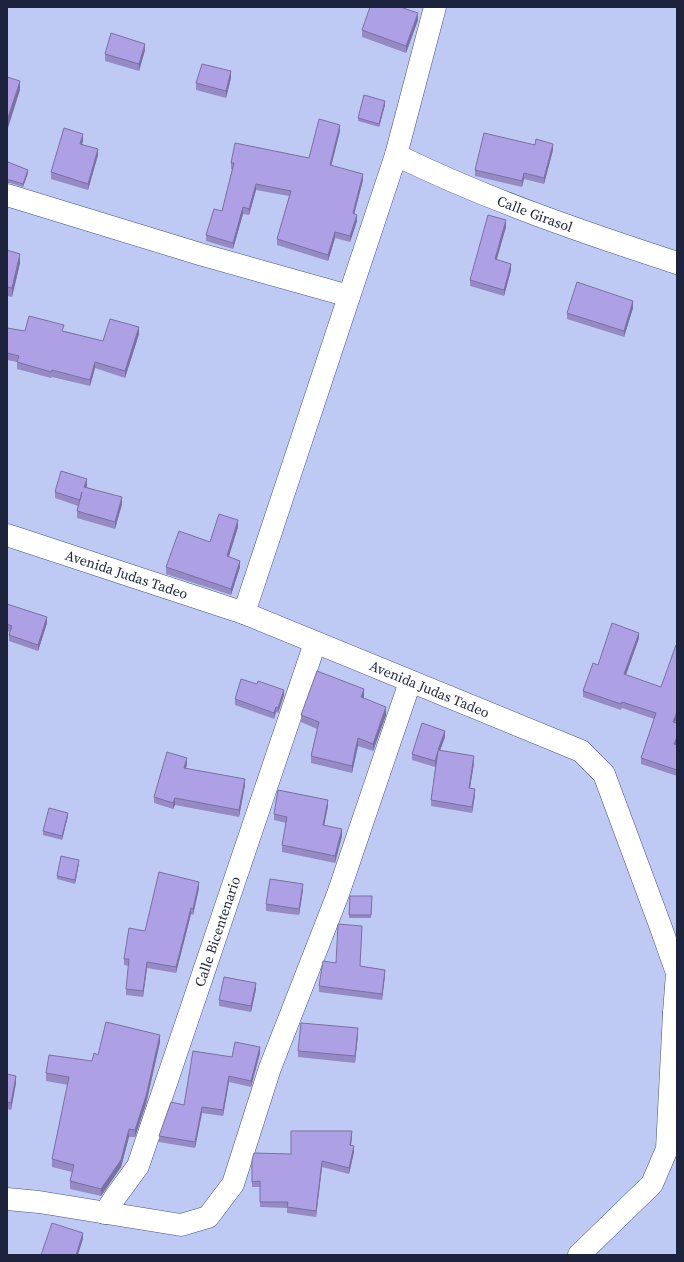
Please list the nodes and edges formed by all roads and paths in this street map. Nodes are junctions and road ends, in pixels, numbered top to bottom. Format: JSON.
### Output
{"nodes":[{"id":1,"x":435,"y":7,"type":"edge"},
{"id":2,"x":396,"y":155,"type":"junction"},
{"id":3,"x":7,"y":195,"type":"edge"},
{"id":4,"x":677,"y":263,"type":"edge"},
{"id":5,"x":350,"y":296,"type":"junction"},
{"id":6,"x":7,"y":535,"type":"edge"},
{"id":7,"x":244,"y":613,"type":"junction"},
{"id":8,"x":315,"y":643,"type":"junction"},
{"id":9,"x":410,"y":682,"type":"junction"},
{"id":10,"x":676,"y":1013,"type":"edge"},
{"id":11,"x":7,"y":1199,"type":"edge"},
{"id":12,"x":106,"y":1213,"type":"junction"},
{"id":13,"x":579,"y":1255,"type":"edge"}],
"edges":[{"from":1,"to":2,"type":"street"},
{"from":2,"to":4,"type":"street","name":"Calle Girasol"},
{"from":2,"to":5,"type":"street"},
{"from":3,"to":5,"type":"street"},
{"from":5,"to":7,"type":"street"},
{"from":6,"to":7,"type":"street","name":"Avenida Judas Tadeo"},
{"from":7,"to":8,"type":"street","name":"Avenida Judas Tadeo"},
{"from":8,"to":9,"type":"street","name":"Avenida Judas Tadeo"},
{"from":8,"to":12,"type":"street","name":"Calle Bicentenario"},
{"from":9,"to":10,"type":"street","name":"Avenida Judas Tadeo"},
{"from":9,"to":12,"type":"street"},
{"from":10,"to":13,"type":"street","name":"Avenida Judas Tadeo"},
{"from":11,"to":12,"type":"street"}]}
